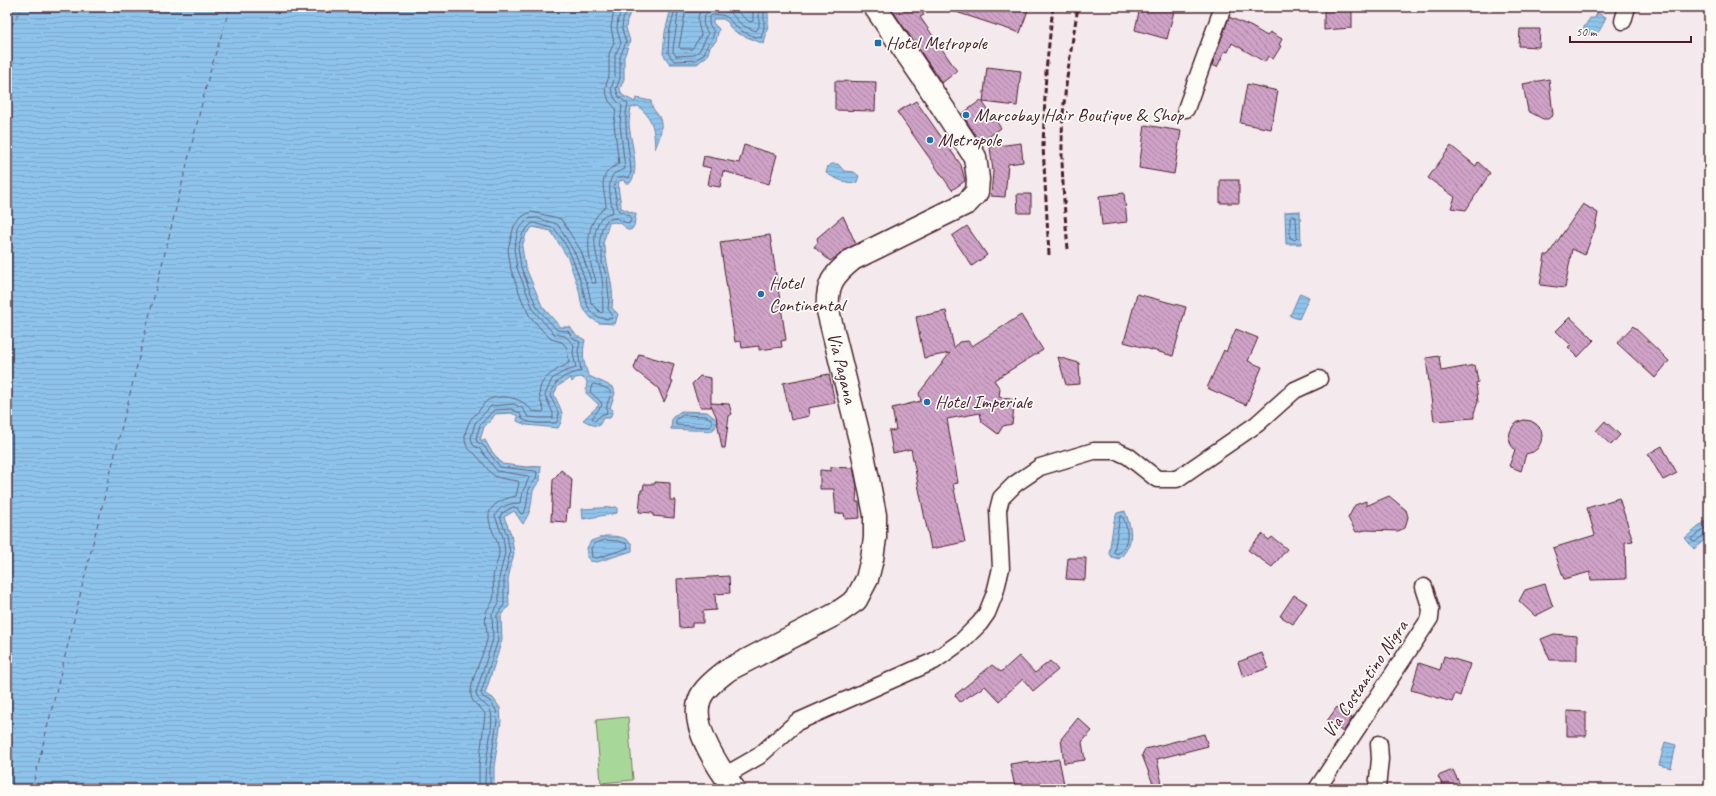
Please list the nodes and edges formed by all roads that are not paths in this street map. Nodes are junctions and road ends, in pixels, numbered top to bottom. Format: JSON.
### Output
{"nodes":[{"id":1,"x":875,"y":7,"type":"edge"},
{"id":2,"x":1224,"y":7,"type":"edge"},
{"id":3,"x":1186,"y":109,"type":"dead end"},
{"id":4,"x":1319,"y":379,"type":"dead end"},
{"id":5,"x":1424,"y":587,"type":"dead end"},
{"id":6,"x":1379,"y":744,"type":"dead end"},
{"id":7,"x":729,"y":782,"type":"edge"},
{"id":8,"x":1317,"y":789,"type":"edge"},
{"id":9,"x":1377,"y":789,"type":"edge"}],
"edges":[{"from":1,"to":7,"type":"main road","name":"Via Pagana"},
{"from":2,"to":3,"type":"street"},
{"from":4,"to":7,"type":"street"},
{"from":5,"to":8,"type":"street","name":"Via Costantino Nigra"},
{"from":6,"to":9,"type":"street"}]}
